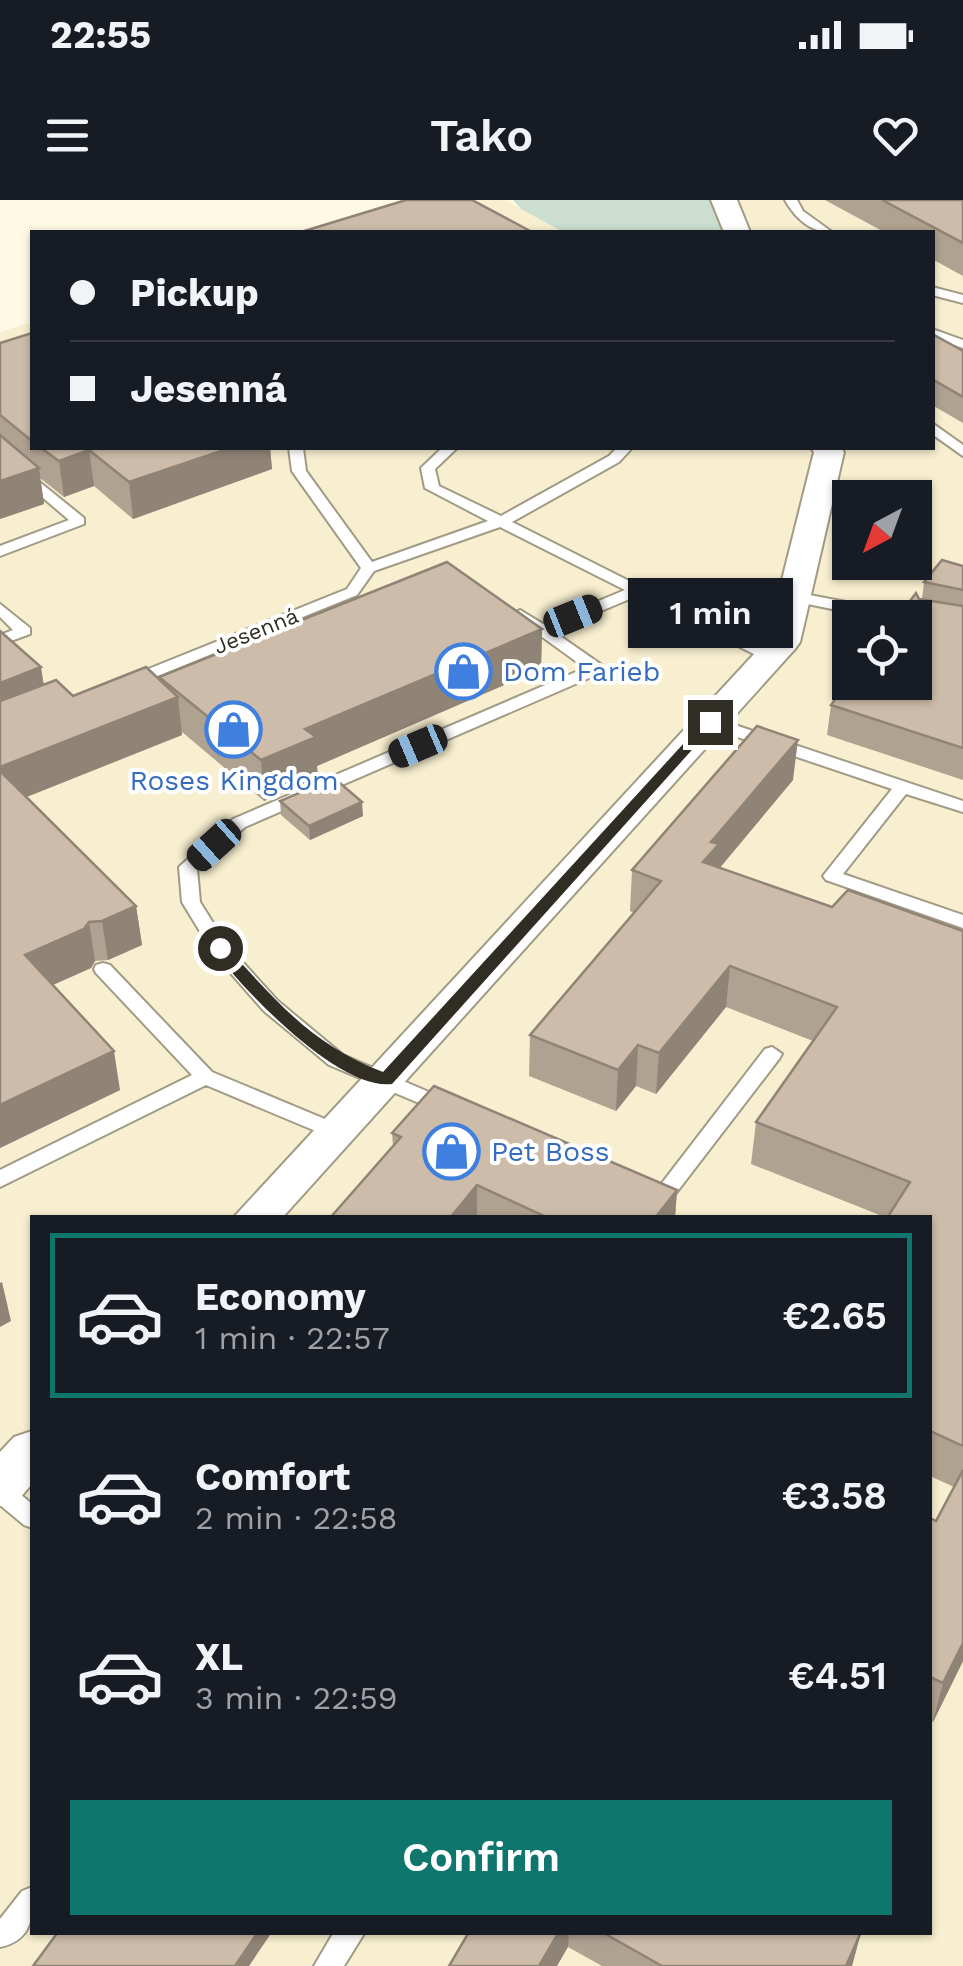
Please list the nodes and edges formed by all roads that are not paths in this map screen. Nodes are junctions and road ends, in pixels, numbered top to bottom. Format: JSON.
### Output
{"nodes":[{"id":1,"x":724,"y":200,"type":"edge"},
{"id":2,"x":790,"y":200,"type":"edge"},
{"id":3,"x":736,"y":230,"type":"edge"},
{"id":4,"x":823,"y":230,"type":"edge"},
{"id":5,"x":935,"y":292,"type":"edge"},
{"id":6,"x":963,"y":299,"type":"edge"},
{"id":7,"x":935,"y":334,"type":"edge"},
{"id":8,"x":963,"y":344,"type":"edge"},
{"id":9,"x":935,"y":429,"type":"edge"},
{"id":10,"x":296,"y":450,"type":"edge"},
{"id":11,"x":448,"y":450,"type":"edge"},
{"id":12,"x":623,"y":450,"type":"edge"},
{"id":13,"x":827,"y":450,"type":"edge"},
{"id":14,"x":963,"y":452,"type":"edge"},
{"id":15,"x":0,"y":454,"type":"edge"},
{"id":16,"x":501,"y":522,"type":"junction"},
{"id":17,"x":0,"y":550,"type":"edge"},
{"id":18,"x":369,"y":568,"type":"junction"},
{"id":19,"x":637,"y":590,"type":"junction"},
{"id":20,"x":794,"y":597,"type":"junction"},
{"id":21,"x":502,"y":602,"type":"edge"},
{"id":22,"x":832,"y":604,"type":"edge"},
{"id":23,"x":0,"y":609,"type":"edge"},
{"id":24,"x":541,"y":630,"type":"junction"},
{"id":25,"x":0,"y":640,"type":"edge"},
{"id":26,"x":770,"y":656,"type":"junction"},
{"id":27,"x":111,"y":689,"type":"edge"},
{"id":28,"x":710,"y":722,"type":"junction"},
{"id":29,"x":902,"y":787,"type":"junction"},
{"id":30,"x":963,"y":808,"type":"edge"},
{"id":31,"x":963,"y":922,"type":"edge"},
{"id":32,"x":103,"y":969,"type":"dead end"},
{"id":33,"x":772,"y":1054,"type":"dead end"},
{"id":34,"x":206,"y":1076,"type":"junction"},
{"id":35,"x":386,"y":1080,"type":"junction"},
{"id":36,"x":458,"y":1113,"type":"edge"},
{"id":37,"x":336,"y":1132,"type":"junction"},
{"id":38,"x":0,"y":1179,"type":"edge"},
{"id":39,"x":258,"y":1215,"type":"edge"},
{"id":40,"x":677,"y":1215,"type":"edge"},
{"id":41,"x":30,"y":1453,"type":"edge"},
{"id":42,"x":0,"y":1488,"type":"edge"},
{"id":43,"x":30,"y":1516,"type":"edge"},
{"id":44,"x":30,"y":1902,"type":"edge"},
{"id":45,"x":0,"y":1934,"type":"edge"},
{"id":46,"x":349,"y":1935,"type":"edge"},
{"id":47,"x":328,"y":1966,"type":"edge"}],
"edges":[{"from":1,"to":3,"type":"street"},
{"from":2,"to":4,"type":"lane"},
{"from":5,"to":6,"type":"lane"},
{"from":7,"to":8,"type":"lane"},
{"from":9,"to":14,"type":"lane"},
{"from":10,"to":18,"type":"lane"},
{"from":11,"to":16,"type":"lane"},
{"from":12,"to":16,"type":"lane"},
{"from":13,"to":20,"type":"street"},
{"from":15,"to":17,"type":"lane"},
{"from":16,"to":18,"type":"lane"},
{"from":16,"to":19,"type":"lane"},
{"from":18,"to":27,"type":"lane","name":"Jesenná"},
{"from":19,"to":24,"type":"lane"},
{"from":19,"to":26,"type":"lane"},
{"from":20,"to":22,"type":"lane"},
{"from":20,"to":26,"type":"street"},
{"from":21,"to":24,"type":"lane"},
{"from":23,"to":25,"type":"lane"},
{"from":24,"to":35,"type":"lane"},
{"from":26,"to":28,"type":"street"},
{"from":28,"to":29,"type":"lane"},
{"from":28,"to":35,"type":"street"},
{"from":29,"to":30,"type":"lane"},
{"from":29,"to":31,"type":"lane"},
{"from":32,"to":34,"type":"lane"},
{"from":33,"to":40,"type":"lane"},
{"from":34,"to":37,"type":"lane"},
{"from":34,"to":38,"type":"lane"},
{"from":35,"to":36,"type":"lane"},
{"from":35,"to":37,"type":"street"},
{"from":37,"to":39,"type":"street"},
{"from":41,"to":42,"type":"street"},
{"from":42,"to":43,"type":"lane"},
{"from":44,"to":45,"type":"lane"},
{"from":46,"to":47,"type":"lane"}]}
